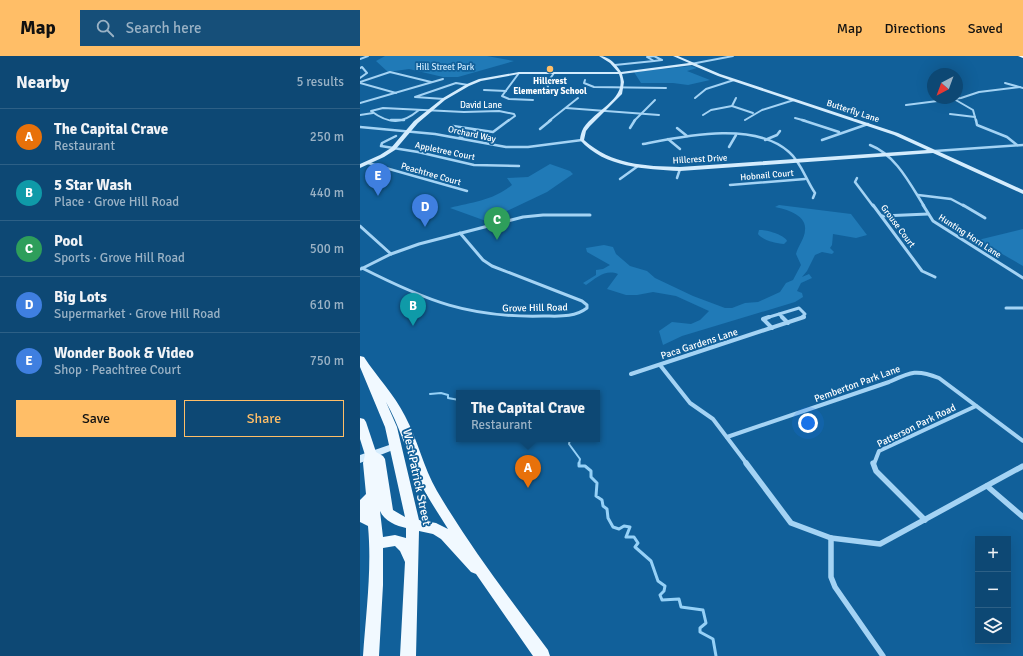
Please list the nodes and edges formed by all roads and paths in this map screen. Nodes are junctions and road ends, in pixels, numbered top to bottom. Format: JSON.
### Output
{"nodes":[{"id":1,"x":368,"y":56,"type":"edge"},
{"id":2,"x":601,"y":56,"type":"edge"},
{"id":3,"x":675,"y":56,"type":"edge"},
{"id":4,"x":733,"y":56,"type":"edge"},
{"id":5,"x":1020,"y":56,"type":"edge"},
{"id":6,"x":1023,"y":57,"type":"edge"},
{"id":7,"x":360,"y":59,"type":"edge"},
{"id":8,"x":655,"y":61,"type":"junction"},
{"id":9,"x":690,"y":63,"type":"junction"},
{"id":10,"x":615,"y":65,"type":"junction"},
{"id":11,"x":360,"y":68,"type":"edge"},
{"id":12,"x":519,"y":73,"type":"junction"},
{"id":13,"x":554,"y":73,"type":"junction"},
{"id":14,"x":619,"y":73,"type":"junction"},
{"id":15,"x":360,"y":78,"type":"edge"},
{"id":16,"x":369,"y":79,"type":"junction"},
{"id":17,"x":443,"y":79,"type":"dead end"},
{"id":18,"x":585,"y":80,"type":"dead end"},
{"id":19,"x":734,"y":80,"type":"junction"},
{"id":20,"x":431,"y":82,"type":"junction"},
{"id":21,"x":360,"y":83,"type":"edge"},
{"id":22,"x":1005,"y":83,"type":"dead end"},
{"id":23,"x":468,"y":85,"type":"junction"},
{"id":24,"x":548,"y":87,"type":"dead end"},
{"id":25,"x":623,"y":88,"type":"junction"},
{"id":26,"x":666,"y":88,"type":"dead end"},
{"id":27,"x":1022,"y":88,"type":"edge"},
{"id":28,"x":484,"y":90,"type":"dead end"},
{"id":29,"x":506,"y":91,"type":"junction"},
{"id":30,"x":396,"y":93,"type":"junction"},
{"id":31,"x":963,"y":96,"type":"edge"},
{"id":32,"x":578,"y":98,"type":"dead end"},
{"id":33,"x":695,"y":98,"type":"dead end"},
{"id":34,"x":736,"y":98,"type":"dead end"},
{"id":35,"x":444,"y":99,"type":"junction"},
{"id":36,"x":534,"y":100,"type":"dead end"},
{"id":37,"x":656,"y":100,"type":"dead end"},
{"id":38,"x":794,"y":100,"type":"junction"},
{"id":39,"x":927,"y":101,"type":"edge"},
{"id":40,"x":360,"y":103,"type":"edge"},
{"id":41,"x":963,"y":104,"type":"edge"},
{"id":42,"x":732,"y":106,"type":"junction"},
{"id":43,"x":906,"y":106,"type":"dead end"},
{"id":44,"x":566,"y":108,"type":"junction"},
{"id":45,"x":419,"y":110,"type":"junction"},
{"id":46,"x":428,"y":110,"type":"junction"},
{"id":47,"x":603,"y":111,"type":"junction"},
{"id":48,"x":373,"y":113,"type":"junction"},
{"id":49,"x":753,"y":113,"type":"junction"},
{"id":50,"x":641,"y":114,"type":"junction"},
{"id":51,"x":950,"y":114,"type":"dead end"},
{"id":52,"x":360,"y":115,"type":"edge"},
{"id":53,"x":659,"y":115,"type":"dead end"},
{"id":54,"x":703,"y":115,"type":"dead end"},
{"id":55,"x":975,"y":117,"type":"junction"},
{"id":56,"x":794,"y":118,"type":"dead end"},
{"id":57,"x":745,"y":120,"type":"dead end"},
{"id":58,"x":868,"y":124,"type":"junction"},
{"id":59,"x":453,"y":126,"type":"dead end"},
{"id":60,"x":360,"y":127,"type":"edge"},
{"id":61,"x":366,"y":128,"type":"junction"},
{"id":62,"x":630,"y":128,"type":"dead end"},
{"id":63,"x":677,"y":128,"type":"dead end"},
{"id":64,"x":540,"y":129,"type":"dead end"},
{"id":65,"x":479,"y":130,"type":"junction"},
{"id":66,"x":360,"y":131,"type":"edge"},
{"id":67,"x":408,"y":131,"type":"junction"},
{"id":68,"x":780,"y":131,"type":"dead end"},
{"id":69,"x":839,"y":133,"type":"junction"},
{"id":70,"x":736,"y":135,"type":"junction"},
{"id":71,"x":396,"y":136,"type":"dead end"},
{"id":72,"x":687,"y":136,"type":"junction"},
{"id":73,"x":459,"y":138,"type":"junction"},
{"id":74,"x":582,"y":140,"type":"junction"},
{"id":75,"x":668,"y":140,"type":"junction"},
{"id":76,"x":764,"y":140,"type":"junction"},
{"id":77,"x":822,"y":140,"type":"dead end"},
{"id":78,"x":643,"y":144,"type":"dead end"},
{"id":79,"x":870,"y":144,"type":"dead end"},
{"id":80,"x":1018,"y":145,"type":"junction"},
{"id":81,"x":1023,"y":145,"type":"edge"},
{"id":82,"x":729,"y":147,"type":"dead end"},
{"id":83,"x":393,"y":149,"type":"junction"},
{"id":84,"x":680,"y":149,"type":"dead end"},
{"id":85,"x":935,"y":151,"type":"junction"},
{"id":86,"x":885,"y":155,"type":"junction"},
{"id":87,"x":795,"y":161,"type":"junction"},
{"id":88,"x":368,"y":163,"type":"junction"},
{"id":89,"x":360,"y":166,"type":"edge"},
{"id":90,"x":519,"y":166,"type":"dead end"},
{"id":91,"x":638,"y":166,"type":"junction"},
{"id":92,"x":680,"y":169,"type":"junction"},
{"id":93,"x":677,"y":178,"type":"dead end"},
{"id":94,"x":857,"y":178,"type":"dead end"},
{"id":95,"x":620,"y":179,"type":"dead end"},
{"id":96,"x":805,"y":179,"type":"junction"},
{"id":97,"x":730,"y":186,"type":"dead end"},
{"id":98,"x":467,"y":192,"type":"dead end"},
{"id":99,"x":1023,"y":192,"type":"edge"},
{"id":100,"x":918,"y":195,"type":"junction"},
{"id":101,"x":813,"y":198,"type":"dead end"},
{"id":102,"x":928,"y":214,"type":"junction"},
{"id":103,"x":590,"y":215,"type":"dead end"},
{"id":104,"x":882,"y":216,"type":"junction"},
{"id":105,"x":985,"y":218,"type":"dead end"},
{"id":106,"x":360,"y":226,"type":"edge"},
{"id":107,"x":460,"y":232,"type":"junction"},
{"id":108,"x":391,"y":254,"type":"junction"},
{"id":109,"x":361,"y":269,"type":"edge"},
{"id":110,"x":935,"y":277,"type":"dead end"},
{"id":111,"x":1023,"y":278,"type":"edge"},
{"id":112,"x":1006,"y":308,"type":"dead end"},
{"id":113,"x":1023,"y":308,"type":"edge"},
{"id":114,"x":779,"y":314,"type":"junction"},
{"id":115,"x":788,"y":323,"type":"junction"},
{"id":116,"x":772,"y":328,"type":"junction"},
{"id":117,"x":360,"y":359,"type":"edge"},
{"id":118,"x":660,"y":365,"type":"junction"},
{"id":119,"x":369,"y":373,"type":"junction"},
{"id":120,"x":631,"y":374,"type":"dead end"},
{"id":121,"x":976,"y":406,"type":"junction"},
{"id":122,"x":360,"y":422,"type":"edge"},
{"id":123,"x":727,"y":436,"type":"junction"},
{"id":124,"x":1023,"y":441,"type":"edge"},
{"id":125,"x":395,"y":446,"type":"junction"},
{"id":126,"x":365,"y":457,"type":"edge"},
{"id":127,"x":1023,"y":466,"type":"edge"},
{"id":128,"x":987,"y":486,"type":"junction"},
{"id":129,"x":372,"y":496,"type":"junction"},
{"id":130,"x":360,"y":509,"type":"edge"},
{"id":131,"x":360,"y":516,"type":"edge"},
{"id":132,"x":1023,"y":517,"type":"edge"},
{"id":133,"x":925,"y":520,"type":"junction"},
{"id":134,"x":374,"y":523,"type":"junction"},
{"id":135,"x":414,"y":524,"type":"junction"},
{"id":136,"x":831,"y":538,"type":"junction"},
{"id":137,"x":376,"y":544,"type":"junction"},
{"id":138,"x":413,"y":566,"type":"junction"},
{"id":139,"x":492,"y":586,"type":"junction"},
{"id":140,"x":371,"y":656,"type":"edge"},
{"id":141,"x":408,"y":656,"type":"edge"},
{"id":142,"x":542,"y":656,"type":"edge"},
{"id":143,"x":883,"y":656,"type":"edge"}],
"edges":[{"from":1,"to":7,"type":"street"},
{"from":2,"to":10,"type":"street"},
{"from":3,"to":9,"type":"street","name":"Butterfly Lane"},
{"from":4,"to":9,"type":"street"},
{"from":5,"to":6,"type":"highway"},
{"from":8,"to":8,"type":"street"},
{"from":8,"to":10,"type":"street"},
{"from":9,"to":14,"type":"street"},
{"from":9,"to":19,"type":"street","name":"Butterfly Lane"},
{"from":10,"to":14,"type":"street"},
{"from":11,"to":15,"type":"street"},
{"from":12,"to":13,"type":"street"},
{"from":12,"to":23,"type":"street"},
{"from":12,"to":29,"type":"street"},
{"from":13,"to":14,"type":"street"},
{"from":13,"to":24,"type":"street"},
{"from":14,"to":25,"type":"street"},
{"from":15,"to":16,"type":"street"},
{"from":16,"to":20,"type":"street"},
{"from":16,"to":21,"type":"street"},
{"from":17,"to":20,"type":"street"},
{"from":18,"to":25,"type":"street"},
{"from":19,"to":33,"type":"street"},
{"from":19,"to":38,"type":"street","name":"Butterfly Lane"},
{"from":20,"to":30,"type":"street"},
{"from":21,"to":30,"type":"street"},
{"from":22,"to":27,"type":"street"},
{"from":23,"to":35,"type":"street"},
{"from":23,"to":35,"type":"street"},
{"from":25,"to":26,"type":"street"},
{"from":25,"to":47,"type":"street"},
{"from":27,"to":31,"type":"street"},
{"from":28,"to":29,"type":"street"},
{"from":29,"to":36,"type":"street"},
{"from":30,"to":40,"type":"street"},
{"from":32,"to":44,"type":"street"},
{"from":34,"to":42,"type":"street"},
{"from":35,"to":46,"type":"street"},
{"from":37,"to":50,"type":"street"},
{"from":38,"to":49,"type":"street"},
{"from":38,"to":58,"type":"street","name":"Butterfly Lane"},
{"from":39,"to":43,"type":"street"},
{"from":41,"to":55,"type":"street"},
{"from":42,"to":49,"type":"street"},
{"from":42,"to":54,"type":"street"},
{"from":44,"to":47,"type":"street"},
{"from":44,"to":64,"type":"street"},
{"from":45,"to":46,"type":"street"},
{"from":45,"to":48,"type":"street"},
{"from":45,"to":48,"type":"street"},
{"from":46,"to":65,"type":"street","name":"David Lane"},
{"from":46,"to":67,"type":"street"},
{"from":47,"to":50,"type":"street"},
{"from":47,"to":74,"type":"street"},
{"from":48,"to":52,"type":"street"},
{"from":49,"to":57,"type":"street"},
{"from":50,"to":53,"type":"street"},
{"from":50,"to":62,"type":"street"},
{"from":51,"to":55,"type":"street"},
{"from":55,"to":80,"type":"street"},
{"from":56,"to":69,"type":"street"},
{"from":58,"to":69,"type":"street"},
{"from":58,"to":85,"type":"street","name":"Butterfly Lane"},
{"from":59,"to":65,"type":"street","name":"David Lane"},
{"from":60,"to":61,"type":"street","name":"Orchard Way"},
{"from":61,"to":66,"type":"street"},
{"from":61,"to":67,"type":"street","name":"Orchard Way"},
{"from":63,"to":72,"type":"street"},
{"from":65,"to":73,"type":"street","name":"David Lane"},
{"from":67,"to":73,"type":"street","name":"Orchard Way"},
{"from":67,"to":83,"type":"street"},
{"from":68,"to":76,"type":"street"},
{"from":69,"to":77,"type":"street"},
{"from":70,"to":72,"type":"street"},
{"from":70,"to":76,"type":"street"},
{"from":70,"to":82,"type":"street"},
{"from":71,"to":83,"type":"street"},
{"from":72,"to":75,"type":"street"},
{"from":73,"to":74,"type":"street","name":"Orchard Way"},
{"from":74,"to":91,"type":"street","name":"Hillcrest Drive"},
{"from":75,"to":78,"type":"street"},
{"from":75,"to":84,"type":"street"},
{"from":76,"to":87,"type":"street"},
{"from":79,"to":86,"type":"street","name":"Hunting Horn Lane"},
{"from":80,"to":81,"type":"street"},
{"from":80,"to":85,"type":"street"},
{"from":83,"to":88,"type":"street"},
{"from":83,"to":90,"type":"street","name":"Appletree Court"},
{"from":85,"to":86,"type":"street","name":"Hillcrest Drive"},
{"from":85,"to":99,"type":"street","name":"Butterfly Lane"},
{"from":86,"to":87,"type":"street","name":"Hillcrest Drive"},
{"from":86,"to":100,"type":"street","name":"Hunting Horn Lane"},
{"from":87,"to":92,"type":"street","name":"Hillcrest Drive"},
{"from":87,"to":96,"type":"street"},
{"from":88,"to":89,"type":"street"},
{"from":88,"to":98,"type":"street","name":"Peachtree Court"},
{"from":91,"to":92,"type":"street","name":"Hillcrest Drive"},
{"from":91,"to":95,"type":"street"},
{"from":92,"to":93,"type":"street"},
{"from":94,"to":104,"type":"street","name":"Grouse Court"},
{"from":96,"to":97,"type":"street","name":"Hobnail Court"},
{"from":96,"to":101,"type":"street"},
{"from":100,"to":102,"type":"street","name":"Hunting Horn Lane"},
{"from":100,"to":105,"type":"street"},
{"from":102,"to":104,"type":"street"},
{"from":102,"to":111,"type":"street","name":"Hunting Horn Lane"},
{"from":103,"to":107,"type":"street","name":"Grove Hill Road"},
{"from":104,"to":110,"type":"street","name":"Grouse Court"},
{"from":106,"to":108,"type":"street"},
{"from":107,"to":108,"type":"street","name":"Grove Hill Road"},
{"from":107,"to":109,"type":"street","name":"Grove Hill Road"},
{"from":108,"to":109,"type":"street","name":"Grove Hill Road"},
{"from":112,"to":113,"type":"street"},
{"from":114,"to":115,"type":"street"},
{"from":114,"to":115,"type":"street","name":"Paca Gardens Lane"},
{"from":114,"to":116,"type":"street","name":"Paca Gardens Lane"},
{"from":115,"to":116,"type":"street","name":"Paca Gardens Lane"},
{"from":116,"to":118,"type":"street","name":"Paca Gardens Lane"},
{"from":117,"to":119,"type":"main road","name":"West Patrick Street"},
{"from":118,"to":120,"type":"street","name":"Paca Gardens Lane"},
{"from":118,"to":123,"type":"street"},
{"from":119,"to":125,"type":"main road","name":"West Patrick Street"},
{"from":119,"to":139,"type":"main road"},
{"from":121,"to":123,"type":"street","name":"Pemberton Park Lane"},
{"from":121,"to":124,"type":"street","name":"Pemberton Park Lane"},
{"from":121,"to":133,"type":"street","name":"Patterson Park Road"},
{"from":122,"to":126,"type":"main road"},
{"from":123,"to":136,"type":"street"},
{"from":125,"to":126,"type":"street"},
{"from":125,"to":135,"type":"main road","name":"West Patrick Street"},
{"from":126,"to":129,"type":"main road"},
{"from":126,"to":135,"type":"main road"},
{"from":127,"to":128,"type":"street"},
{"from":128,"to":132,"type":"street"},
{"from":128,"to":133,"type":"street"},
{"from":129,"to":130,"type":"main road"},
{"from":129,"to":134,"type":"main road"},
{"from":131,"to":134,"type":"main road"},
{"from":133,"to":136,"type":"street"},
{"from":134,"to":137,"type":"main road"},
{"from":135,"to":138,"type":"main road","name":"West Patrick Street"},
{"from":135,"to":139,"type":"main road"},
{"from":136,"to":143,"type":"street"},
{"from":137,"to":138,"type":"main road"},
{"from":137,"to":140,"type":"main road"},
{"from":138,"to":141,"type":"main road","name":"West Patrick Street"},
{"from":139,"to":142,"type":"main road"}]}
